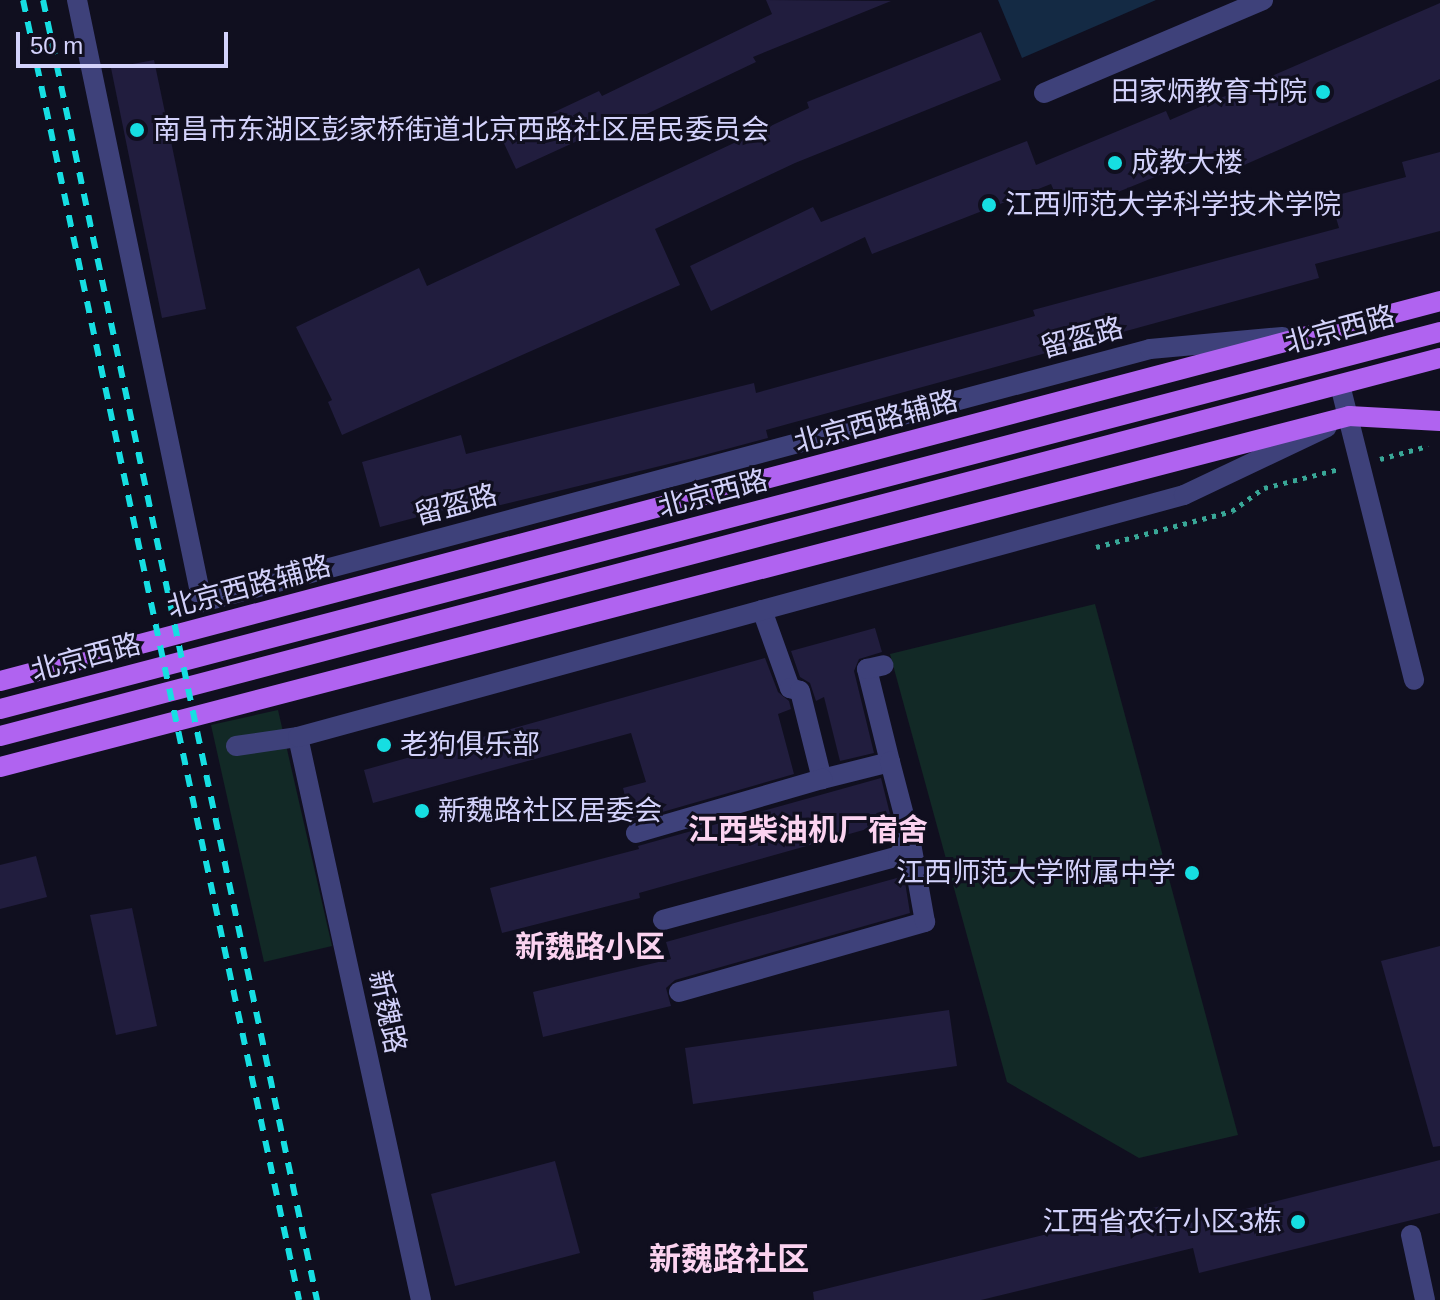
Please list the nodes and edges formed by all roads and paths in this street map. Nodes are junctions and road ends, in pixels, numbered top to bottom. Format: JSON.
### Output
{"nodes":[{"id":1,"x":77,"y":0,"type":"edge"},
{"id":2,"x":1263,"y":0,"type":"edge"},
{"id":3,"x":1044,"y":93,"type":"dead end"},
{"id":4,"x":1440,"y":301,"type":"edge"},
{"id":5,"x":1440,"y":332,"type":"edge"},
{"id":6,"x":1324,"y":334,"type":"junction"},
{"id":7,"x":1440,"y":358,"type":"edge"},
{"id":8,"x":1340,"y":385,"type":"junction"},
{"id":9,"x":1349,"y":416,"type":"junction"},
{"id":10,"x":1440,"y":421,"type":"edge"},
{"id":11,"x":762,"y":610,"type":"junction"},
{"id":12,"x":884,"y":665,"type":"dead end"},
{"id":13,"x":1414,"y":680,"type":"dead end"},
{"id":14,"x":0,"y":681,"type":"edge"},
{"id":15,"x":0,"y":709,"type":"edge"},
{"id":16,"x":0,"y":736,"type":"edge"},
{"id":17,"x":298,"y":737,"type":"junction"},
{"id":18,"x":236,"y":746,"type":"dead end"},
{"id":19,"x":890,"y":762,"type":"junction"},
{"id":20,"x":0,"y":767,"type":"edge"},
{"id":21,"x":822,"y":779,"type":"junction"},
{"id":22,"x":636,"y":833,"type":"dead end"},
{"id":23,"x":910,"y":838,"type":"junction"},
{"id":24,"x":663,"y":920,"type":"dead end"},
{"id":25,"x":679,"y":992,"type":"dead end"},
{"id":26,"x":1411,"y":1235,"type":"dead end"},
{"id":27,"x":421,"y":1300,"type":"edge"},
{"id":28,"x":1425,"y":1300,"type":"edge"}],
"edges":[{"from":1,"to":6,"type":"street","name":"留盔路"},
{"from":2,"to":3,"type":"street"},
{"from":4,"to":6,"type":"main road","name":"北京西路辅路"},
{"from":5,"to":15,"type":"main road","name":"北京西路"},
{"from":6,"to":14,"type":"main road","name":"北京西路辅路"},
{"from":7,"to":8,"type":"main road","name":"北京西路"},
{"from":8,"to":9,"type":"street"},
{"from":8,"to":16,"type":"main road","name":"北京西路"},
{"from":9,"to":10,"type":"main road"},
{"from":9,"to":11,"type":"street"},
{"from":9,"to":13,"type":"street"},
{"from":9,"to":20,"type":"main road"},
{"from":11,"to":17,"type":"street"},
{"from":11,"to":21,"type":"street"},
{"from":12,"to":19,"type":"street"},
{"from":17,"to":18,"type":"street"},
{"from":17,"to":27,"type":"street","name":"新魏路"},
{"from":19,"to":21,"type":"street"},
{"from":19,"to":23,"type":"street"},
{"from":21,"to":22,"type":"street"},
{"from":23,"to":24,"type":"street"},
{"from":23,"to":25,"type":"street"},
{"from":26,"to":28,"type":"street"}]}
